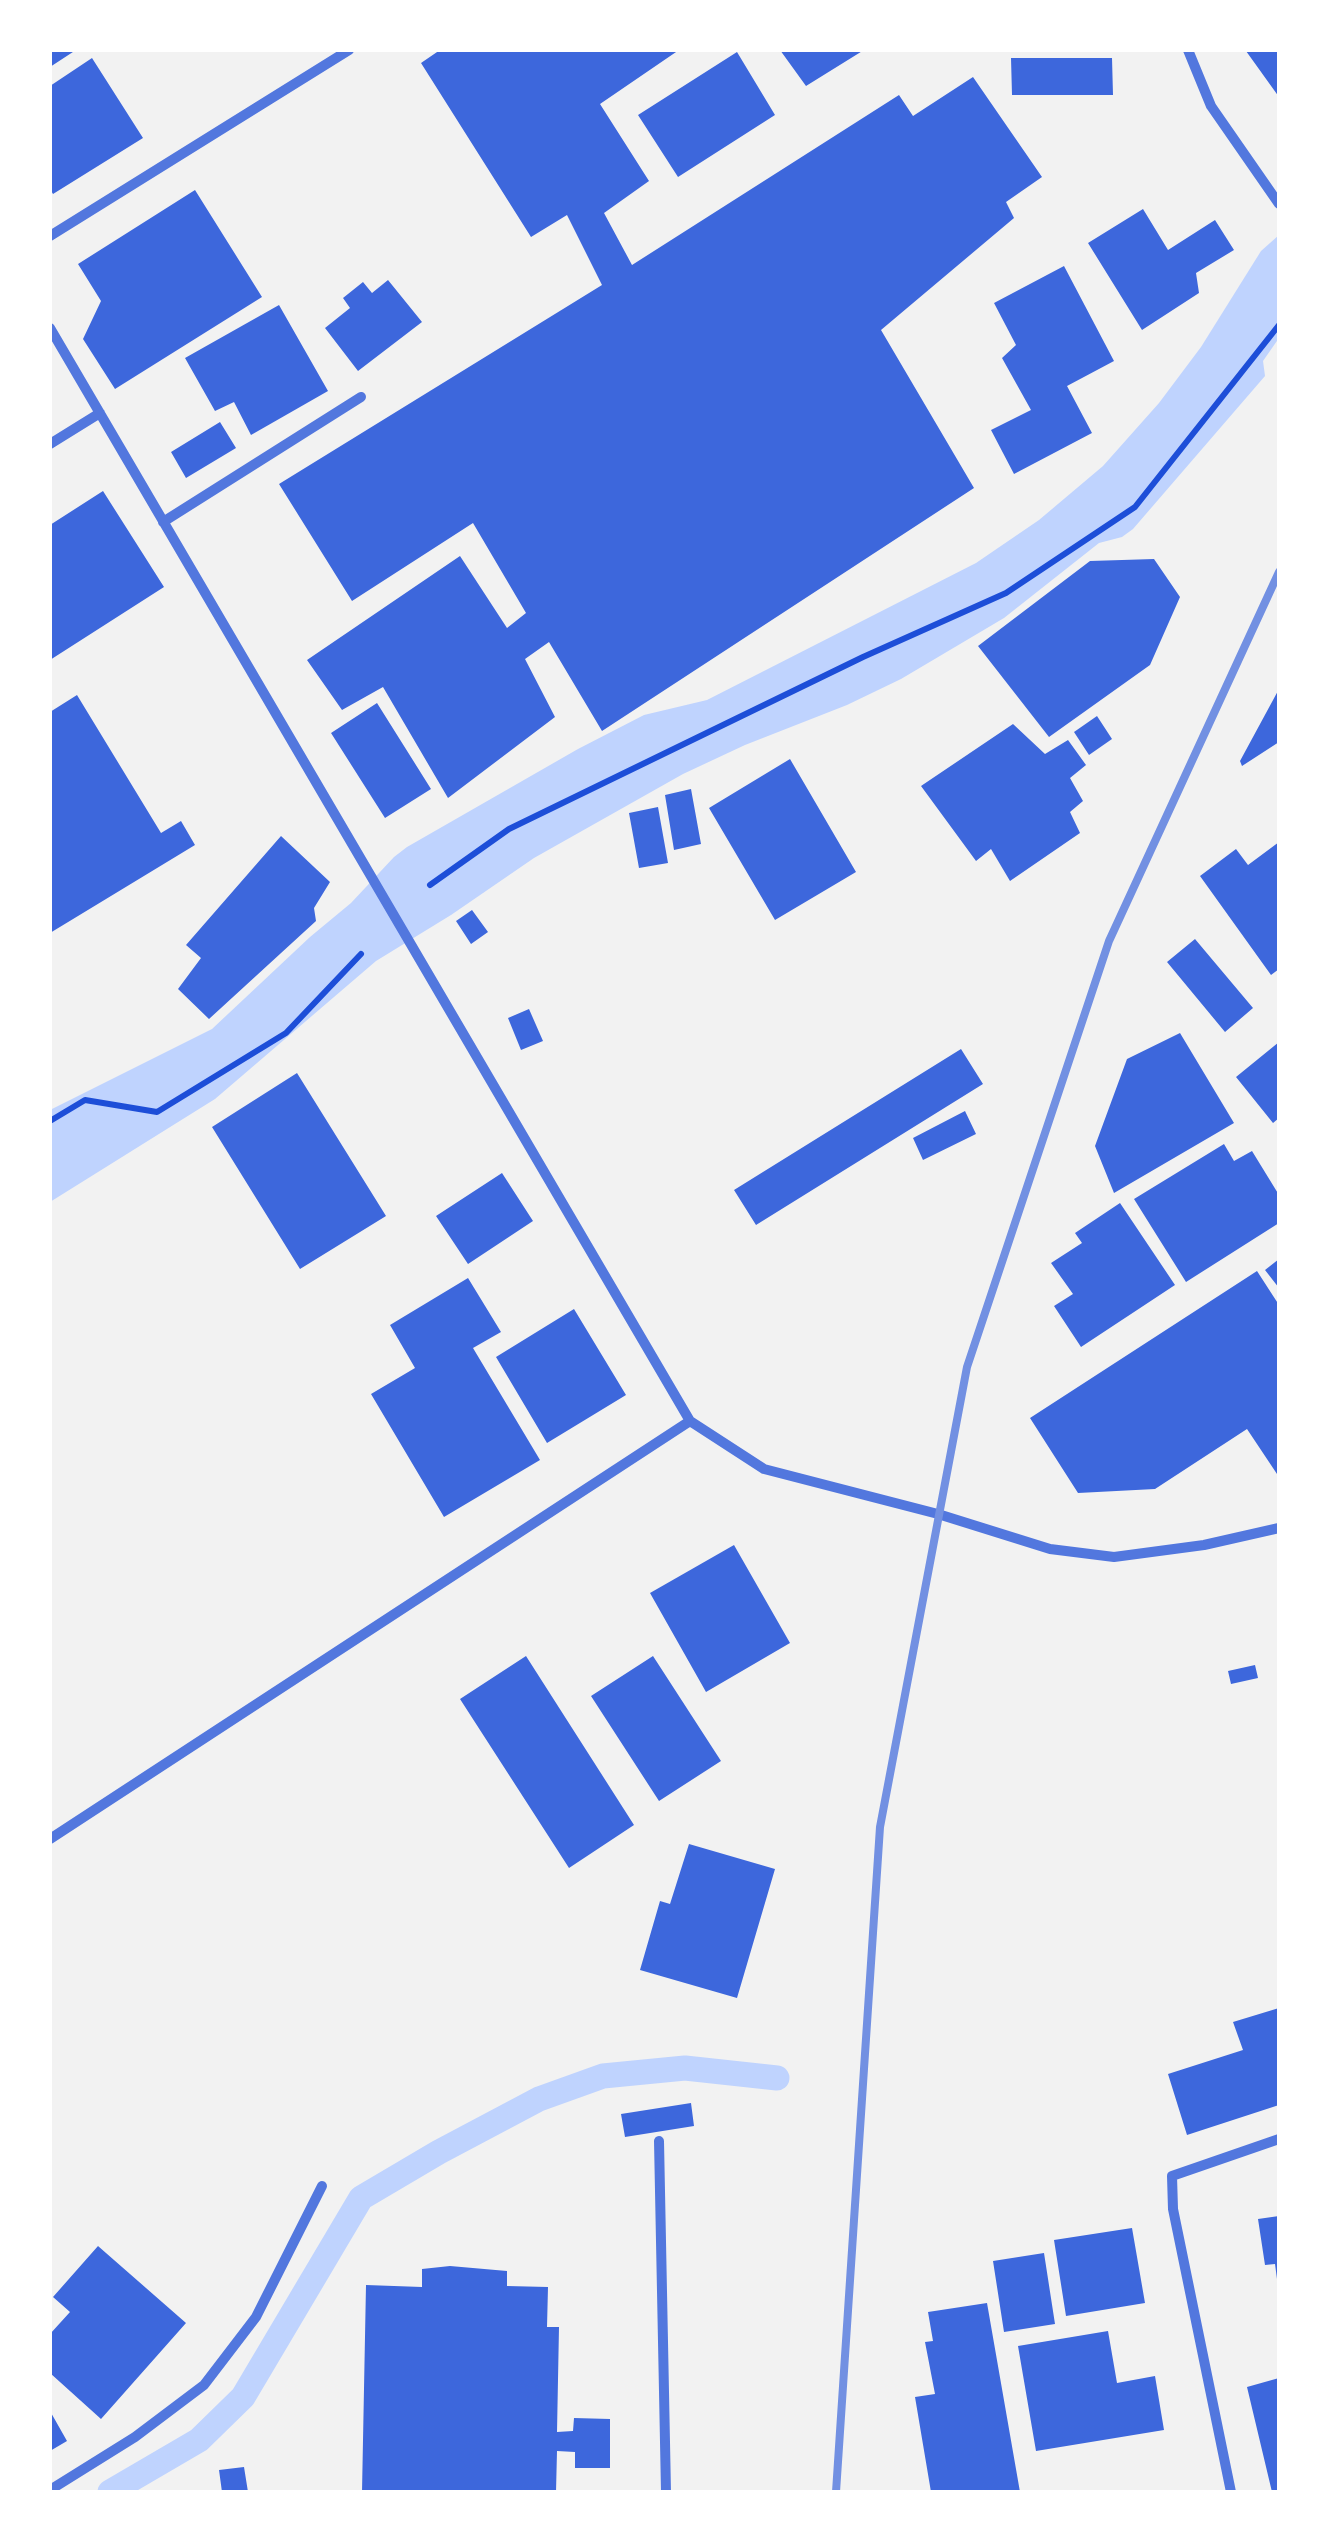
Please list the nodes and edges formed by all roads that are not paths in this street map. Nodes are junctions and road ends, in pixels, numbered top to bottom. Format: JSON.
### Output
{"nodes":[{"id":1,"x":349,"y":50,"type":"edge"},
{"id":2,"x":1188,"y":50,"type":"edge"},
{"id":3,"x":1279,"y":204,"type":"edge"},
{"id":4,"x":50,"y":236,"type":"edge"},
{"id":5,"x":50,"y":328,"type":"edge"},
{"id":6,"x":361,"y":397,"type":"dead end"},
{"id":7,"x":100,"y":413,"type":"junction"},
{"id":8,"x":50,"y":444,"type":"edge"},
{"id":9,"x":163,"y":522,"type":"junction"},
{"id":10,"x":690,"y":1421,"type":"junction"},
{"id":11,"x":1279,"y":1528,"type":"edge"},
{"id":12,"x":50,"y":1839,"type":"edge"},
{"id":13,"x":1279,"y":2139,"type":"edge"},
{"id":14,"x":659,"y":2141,"type":"dead end"},
{"id":15,"x":322,"y":2186,"type":"dead end"},
{"id":16,"x":50,"y":2490,"type":"edge"},
{"id":17,"x":666,"y":2492,"type":"edge"},
{"id":18,"x":1231,"y":2492,"type":"edge"}],
"edges":[{"from":1,"to":4,"type":"street"},
{"from":2,"to":3,"type":"street"},
{"from":5,"to":7,"type":"street"},
{"from":6,"to":9,"type":"street"},
{"from":7,"to":8,"type":"street"},
{"from":7,"to":9,"type":"street"},
{"from":9,"to":10,"type":"street"},
{"from":10,"to":11,"type":"street"},
{"from":10,"to":12,"type":"street"},
{"from":13,"to":18,"type":"street"},
{"from":14,"to":17,"type":"street"},
{"from":15,"to":16,"type":"street"}]}
